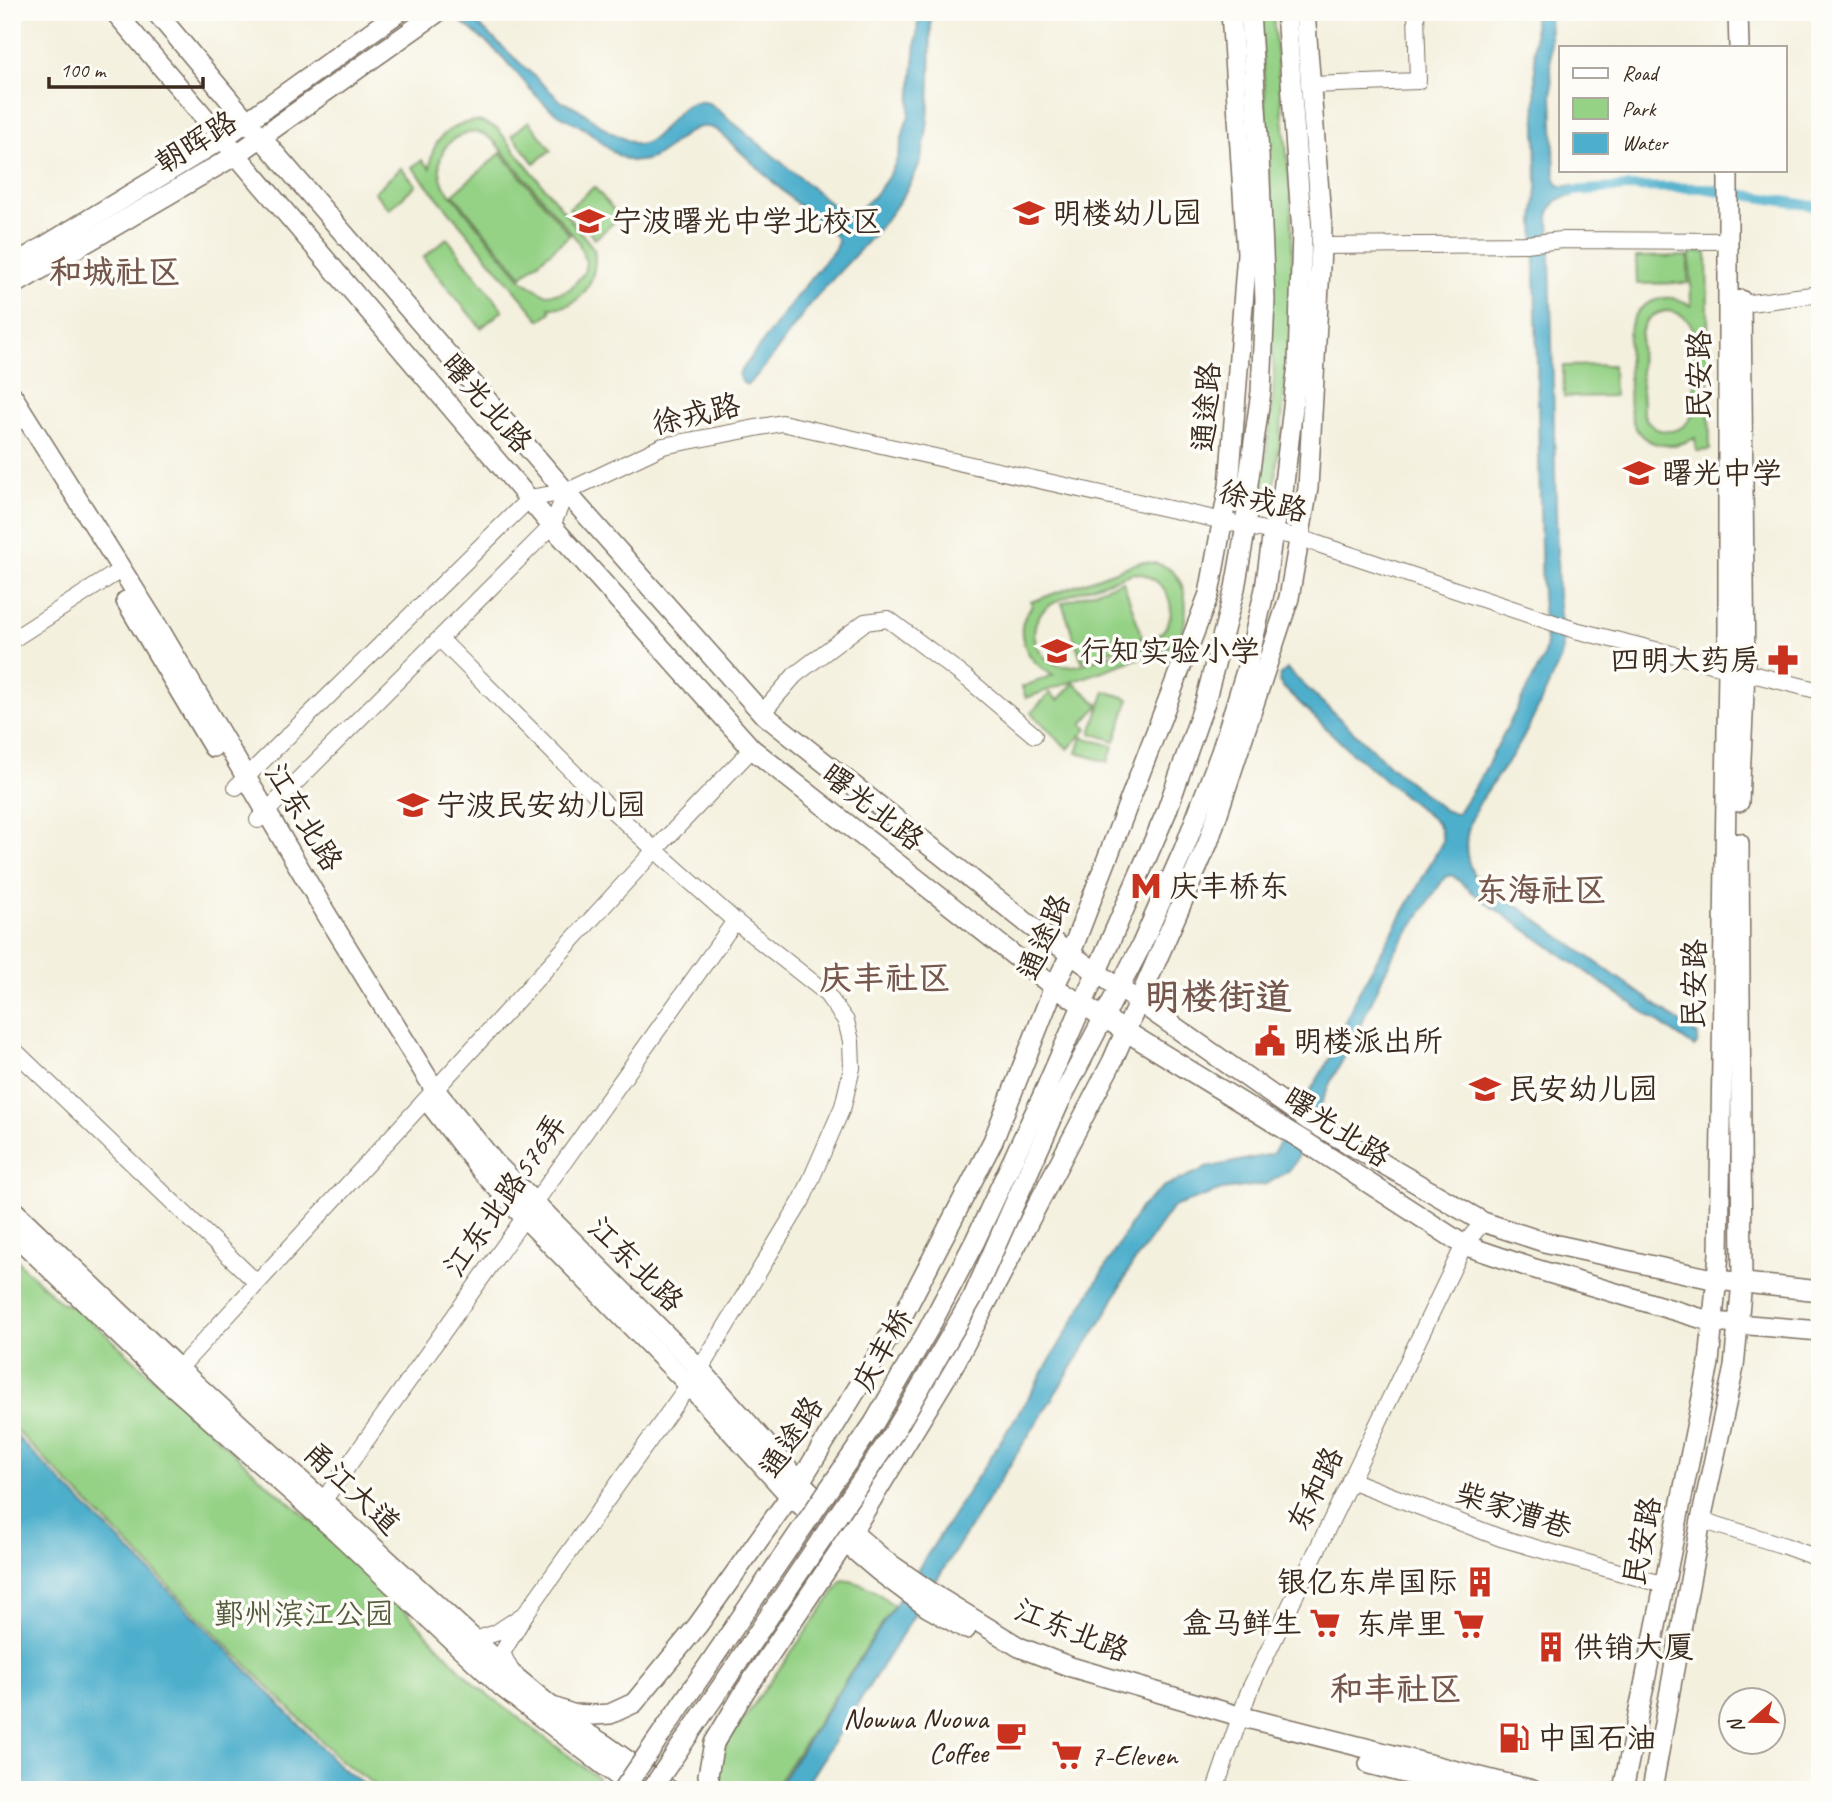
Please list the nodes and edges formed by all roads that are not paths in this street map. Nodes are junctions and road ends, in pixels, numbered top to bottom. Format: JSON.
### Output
{"nodes":[{"id":1,"x":115,"y":12,"type":"edge"},
{"id":2,"x":156,"y":12,"type":"edge"},
{"id":3,"x":399,"y":12,"type":"edge"},
{"id":4,"x":438,"y":12,"type":"edge"},
{"id":5,"x":1231,"y":12,"type":"edge"},
{"id":6,"x":1250,"y":12,"type":"edge"},
{"id":7,"x":1286,"y":12,"type":"edge"},
{"id":8,"x":1305,"y":12,"type":"edge"},
{"id":9,"x":1416,"y":12,"type":"edge"},
{"id":10,"x":1729,"y":12,"type":"edge"},
{"id":11,"x":1738,"y":12,"type":"edge"},
{"id":12,"x":1729,"y":46,"type":"edge"},
{"id":13,"x":1739,"y":46,"type":"edge"},
{"id":14,"x":1311,"y":85,"type":"junction"},
{"id":15,"x":247,"y":121,"type":"junction"},
{"id":16,"x":261,"y":138,"type":"junction"},
{"id":17,"x":222,"y":139,"type":"junction"},
{"id":18,"x":236,"y":155,"type":"junction"},
{"id":19,"x":1736,"y":172,"type":"edge"},
{"id":20,"x":1735,"y":216,"type":"junction"},
{"id":21,"x":1728,"y":241,"type":"junction"},
{"id":22,"x":1321,"y":246,"type":"junction"},
{"id":23,"x":12,"y":266,"type":"edge"},
{"id":24,"x":12,"y":286,"type":"edge"},
{"id":25,"x":1820,"y":294,"type":"edge"},
{"id":26,"x":1742,"y":304,"type":"junction"},
{"id":27,"x":12,"y":395,"type":"edge"},
{"id":28,"x":12,"y":419,"type":"edge"},
{"id":29,"x":566,"y":492,"type":"junction"},
{"id":30,"x":530,"y":499,"type":"junction"},
{"id":31,"x":1223,"y":520,"type":"junction"},
{"id":32,"x":552,"y":526,"type":"junction"},
{"id":33,"x":1247,"y":526,"type":"junction"},
{"id":34,"x":1273,"y":531,"type":"junction"},
{"id":35,"x":1300,"y":538,"type":"junction"},
{"id":36,"x":116,"y":572,"type":"junction"},
{"id":37,"x":440,"y":639,"type":"junction"},
{"id":38,"x":12,"y":640,"type":"edge"},
{"id":39,"x":1737,"y":669,"type":"junction"},
{"id":40,"x":1820,"y":691,"type":"edge"},
{"id":41,"x":762,"y":713,"type":"junction"},
{"id":42,"x":1034,"y":735,"type":"dead end"},
{"id":43,"x":752,"y":749,"type":"junction"},
{"id":44,"x":241,"y":782,"type":"junction"},
{"id":45,"x":262,"y":816,"type":"junction"},
{"id":46,"x":655,"y":850,"type":"junction"},
{"id":47,"x":735,"y":921,"type":"junction"},
{"id":48,"x":1070,"y":956,"type":"junction"},
{"id":49,"x":1096,"y":973,"type":"junction"},
{"id":50,"x":1054,"y":987,"type":"junction"},
{"id":51,"x":1119,"y":989,"type":"junction"},
{"id":52,"x":1140,"y":1003,"type":"junction"},
{"id":53,"x":1083,"y":1004,"type":"junction"},
{"id":54,"x":1104,"y":1017,"type":"junction"},
{"id":55,"x":1126,"y":1030,"type":"junction"},
{"id":56,"x":12,"y":1048,"type":"edge"},
{"id":57,"x":431,"y":1094,"type":"junction"},
{"id":58,"x":1051,"y":1098,"type":"junction"},
{"id":59,"x":12,"y":1209,"type":"edge"},
{"id":60,"x":528,"y":1210,"type":"junction"},
{"id":61,"x":1483,"y":1222,"type":"junction"},
{"id":62,"x":12,"y":1232,"type":"edge"},
{"id":63,"x":1464,"y":1245,"type":"junction"},
{"id":64,"x":1717,"y":1280,"type":"junction"},
{"id":65,"x":256,"y":1282,"type":"junction"},
{"id":66,"x":1742,"y":1283,"type":"junction"},
{"id":67,"x":1820,"y":1291,"type":"edge"},
{"id":68,"x":1713,"y":1322,"type":"junction"},
{"id":69,"x":1739,"y":1323,"type":"junction"},
{"id":70,"x":1820,"y":1332,"type":"edge"},
{"id":71,"x":173,"y":1375,"type":"junction"},
{"id":72,"x":694,"y":1377,"type":"junction"},
{"id":73,"x":1350,"y":1480,"type":"junction"},
{"id":74,"x":794,"y":1489,"type":"junction"},
{"id":75,"x":323,"y":1501,"type":"junction"},
{"id":76,"x":1701,"y":1520,"type":"junction"},
{"id":77,"x":848,"y":1538,"type":"junction"},
{"id":78,"x":1820,"y":1559,"type":"edge"},
{"id":79,"x":1664,"y":1585,"type":"junction"},
{"id":80,"x":526,"y":1613,"type":"junction"},
{"id":81,"x":474,"y":1640,"type":"junction"},
{"id":82,"x":513,"y":1675,"type":"junction"},
{"id":83,"x":550,"y":1706,"type":"junction"},
{"id":84,"x":1237,"y":1722,"type":"junction"},
{"id":85,"x":623,"y":1790,"type":"edge"},
{"id":86,"x":636,"y":1790,"type":"edge"},
{"id":87,"x":651,"y":1790,"type":"edge"},
{"id":88,"x":669,"y":1790,"type":"edge"},
{"id":89,"x":710,"y":1790,"type":"edge"},
{"id":90,"x":1215,"y":1790,"type":"edge"},
{"id":91,"x":1471,"y":1790,"type":"edge"},
{"id":92,"x":1532,"y":1790,"type":"edge"},
{"id":93,"x":1623,"y":1790,"type":"edge"},
{"id":94,"x":1653,"y":1790,"type":"edge"}],
"edges":[{"from":1,"to":17,"type":"main road","name":"曙光北路"},
{"from":2,"to":15,"type":"main road","name":"曙光北路"},
{"from":3,"to":15,"type":"main road","name":"朝晖路"},
{"from":4,"to":16,"type":"main road","name":"朝晖路"},
{"from":5,"to":31,"type":"main road","name":"通途路"},
{"from":6,"to":33,"type":"main road","name":"通途路"},
{"from":7,"to":34,"type":"main road"},
{"from":8,"to":14,"type":"main road"},
{"from":9,"to":14,"type":"street"},
{"from":10,"to":12,"type":"main road"},
{"from":11,"to":13,"type":"main road"},
{"from":14,"to":22,"type":"main road"},
{"from":15,"to":16,"type":"main road","name":"曙光北路"},
{"from":15,"to":17,"type":"main road","name":"朝晖路"},
{"from":16,"to":18,"type":"main road","name":"朝晖路"},
{"from":16,"to":29,"type":"main road","name":"曙光北路"},
{"from":17,"to":18,"type":"main road","name":"曙光北路"},
{"from":17,"to":23,"type":"main road","name":"朝晖路"},
{"from":18,"to":24,"type":"main road","name":"朝晖路"},
{"from":18,"to":30,"type":"main road","name":"曙光北路"},
{"from":19,"to":20,"type":"main road","name":"民安路"},
{"from":20,"to":21,"type":"main road","name":"民安路"},
{"from":20,"to":26,"type":"main road","name":"民安路"},
{"from":21,"to":22,"type":"street"},
{"from":21,"to":39,"type":"main road","name":"民安路"},
{"from":22,"to":35,"type":"main road"},
{"from":25,"to":26,"type":"street"},
{"from":26,"to":39,"type":"main road","name":"民安路"},
{"from":27,"to":36,"type":"main road","name":"江东北路"},
{"from":28,"to":36,"type":"main road","name":"江东北路"},
{"from":29,"to":30,"type":"street","name":"徐戎路"},
{"from":29,"to":31,"type":"street","name":"徐戎路"},
{"from":29,"to":32,"type":"street"},
{"from":29,"to":41,"type":"main road","name":"曙光北路"},
{"from":30,"to":32,"type":"main road","name":"曙光北路"},
{"from":30,"to":44,"type":"street"},
{"from":31,"to":33,"type":"street","name":"徐戎路"},
{"from":31,"to":48,"type":"main road","name":"通途路"},
{"from":32,"to":37,"type":"street"},
{"from":32,"to":43,"type":"main road","name":"曙光北路"},
{"from":33,"to":34,"type":"street","name":"徐戎路"},
{"from":33,"to":49,"type":"main road","name":"通途路"},
{"from":34,"to":35,"type":"street","name":"徐戎路"},
{"from":34,"to":51,"type":"main road"},
{"from":35,"to":39,"type":"street","name":"徐戎路"},
{"from":35,"to":52,"type":"main road"},
{"from":36,"to":38,"type":"street"},
{"from":36,"to":44,"type":"main road","name":"江东北路"},
{"from":37,"to":45,"type":"street"},
{"from":37,"to":46,"type":"street"},
{"from":39,"to":40,"type":"street","name":"徐戎路"},
{"from":39,"to":64,"type":"main road","name":"民安路"},
{"from":39,"to":66,"type":"main road","name":"民安路"},
{"from":41,"to":42,"type":"street"},
{"from":41,"to":48,"type":"main road","name":"曙光北路"},
{"from":43,"to":46,"type":"street"},
{"from":43,"to":50,"type":"main road","name":"曙光北路"},
{"from":44,"to":45,"type":"main road","name":"江东北路"},
{"from":45,"to":57,"type":"main road","name":"江东北路"},
{"from":46,"to":47,"type":"street"},
{"from":46,"to":57,"type":"street"},
{"from":47,"to":60,"type":"street","name":"江东北路576弄"},
{"from":47,"to":72,"type":"street"},
{"from":48,"to":49,"type":"main road","name":"曙光北路"},
{"from":48,"to":50,"type":"main road","name":"通途路"},
{"from":49,"to":51,"type":"main road","name":"曙光北路"},
{"from":49,"to":53,"type":"main road","name":"通途路"},
{"from":50,"to":53,"type":"main road","name":"曙光北路"},
{"from":50,"to":74,"type":"main road","name":"通途路"},
{"from":51,"to":52,"type":"main road","name":"曙光北路"},
{"from":51,"to":54,"type":"main road"},
{"from":52,"to":55,"type":"main road"},
{"from":52,"to":61,"type":"main road","name":"曙光北路"},
{"from":53,"to":54,"type":"main road","name":"曙光北路"},
{"from":53,"to":58,"type":"main road","name":"通途路"},
{"from":54,"to":55,"type":"main road","name":"曙光北路"},
{"from":54,"to":58,"type":"main road"},
{"from":55,"to":63,"type":"main road","name":"曙光北路"},
{"from":55,"to":77,"type":"main road"},
{"from":56,"to":65,"type":"street"},
{"from":57,"to":60,"type":"main road","name":"江东北路"},
{"from":57,"to":65,"type":"street"},
{"from":58,"to":85,"type":"main road","name":"庆丰桥","bridge":true},
{"from":58,"to":87,"type":"main road","name":"庆丰桥","bridge":true},
{"from":59,"to":71,"type":"main road","name":"甬江大道"},
{"from":60,"to":72,"type":"main road","name":"江东北路"},
{"from":60,"to":75,"type":"street","name":"江东北路576弄"},
{"from":61,"to":63,"type":"street","name":"东和路"},
{"from":61,"to":64,"type":"main road","name":"曙光北路"},
{"from":62,"to":71,"type":"main road","name":"甬江大道"},
{"from":63,"to":68,"type":"main road","name":"曙光北路"},
{"from":63,"to":73,"type":"street","name":"东和路"},
{"from":64,"to":66,"type":"main road","name":"曙光北路"},
{"from":64,"to":68,"type":"main road","name":"民安路"},
{"from":65,"to":71,"type":"street"},
{"from":66,"to":67,"type":"main road","name":"曙光北路"},
{"from":66,"to":69,"type":"main road","name":"民安路"},
{"from":68,"to":69,"type":"main road","name":"曙光北路"},
{"from":68,"to":79,"type":"main road","name":"民安路"},
{"from":69,"to":70,"type":"main road","name":"曙光北路"},
{"from":69,"to":76,"type":"main road","name":"民安路"},
{"from":71,"to":75,"type":"main road","name":"甬江大道"},
{"from":71,"to":86,"type":"main road","name":"甬江大道"},
{"from":72,"to":74,"type":"main road","name":"江东北路"},
{"from":72,"to":80,"type":"street"},
{"from":73,"to":79,"type":"street","name":"柴家漕巷"},
{"from":73,"to":84,"type":"street","name":"东和路"},
{"from":74,"to":77,"type":"main road","name":"江东北路"},
{"from":74,"to":83,"type":"main road","name":"通途路"},
{"from":75,"to":81,"type":"main road","name":"甬江大道"},
{"from":76,"to":78,"type":"street"},
{"from":76,"to":94,"type":"main road","name":"民安路"},
{"from":77,"to":84,"type":"main road","name":"江东北路"},
{"from":77,"to":89,"type":"main road"},
{"from":79,"to":93,"type":"main road","name":"民安路"},
{"from":80,"to":81,"type":"street"},
{"from":80,"to":82,"type":"street"},
{"from":81,"to":82,"type":"main road","name":"甬江大道"},
{"from":82,"to":83,"type":"main road","name":"甬江大道"},
{"from":83,"to":88,"type":"main road","name":"甬江大道"},
{"from":84,"to":90,"type":"street","name":"东和路"},
{"from":84,"to":91,"type":"main road","name":"江东北路"},
{"from":84,"to":92,"type":"main road","name":"江东北路"}]}
